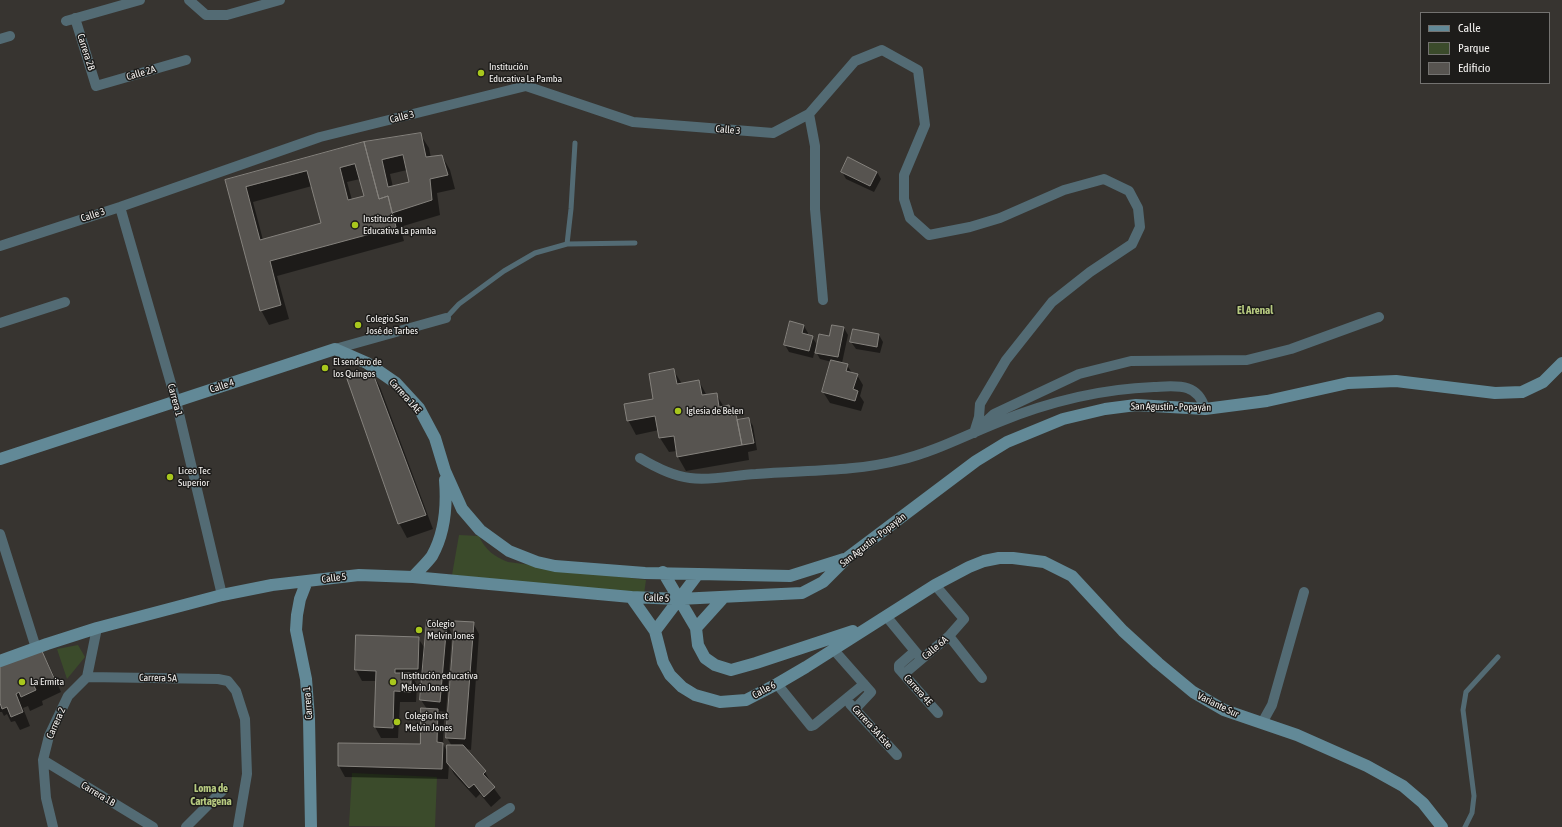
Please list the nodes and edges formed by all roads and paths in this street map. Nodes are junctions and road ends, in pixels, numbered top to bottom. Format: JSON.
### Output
{"nodes":[{"id":1,"x":140,"y":0,"type":"edge"},
{"id":2,"x":189,"y":0,"type":"edge"},
{"id":3,"x":280,"y":0,"type":"edge"},
{"id":4,"x":10,"y":36,"type":"dead end"},
{"id":5,"x":0,"y":39,"type":"edge"},
{"id":6,"x":186,"y":60,"type":"dead end"},
{"id":7,"x":96,"y":86,"type":"joint"},
{"id":8,"x":810,"y":114,"type":"junction"},
{"id":9,"x":575,"y":143,"type":"dead end"},
{"id":10,"x":120,"y":207,"type":"junction"},
{"id":11,"x":635,"y":243,"type":"dead end"},
{"id":12,"x":567,"y":244,"type":"junction"},
{"id":13,"x":0,"y":246,"type":"edge"},
{"id":14,"x":823,"y":300,"type":"dead end"},
{"id":15,"x":66,"y":302,"type":"dead end"},
{"id":16,"x":1379,"y":317,"type":"dead end"},
{"id":17,"x":446,"y":318,"type":"joint"},
{"id":18,"x":0,"y":323,"type":"edge"},
{"id":19,"x":335,"y":349,"type":"junction"},
{"id":20,"x":1562,"y":363,"type":"edge"},
{"id":21,"x":176,"y":401,"type":"junction"},
{"id":22,"x":1205,"y":410,"type":"junction"},
{"id":23,"x":974,"y":433,"type":"junction"},
{"id":24,"x":640,"y":458,"type":"dead end"},
{"id":25,"x":0,"y":459,"type":"edge"},
{"id":26,"x":445,"y":471,"type":"junction"},
{"id":27,"x":0,"y":534,"type":"edge"},
{"id":28,"x":847,"y":558,"type":"junction"},
{"id":29,"x":1013,"y":558,"type":"joint"},
{"id":30,"x":663,"y":572,"type":"junction"},
{"id":31,"x":698,"y":574,"type":"junction"},
{"id":32,"x":413,"y":577,"type":"junction"},
{"id":33,"x":307,"y":581,"type":"junction"},
{"id":34,"x":935,"y":585,"type":"junction"},
{"id":35,"x":1304,"y":592,"type":"dead end"},
{"id":36,"x":222,"y":595,"type":"junction"},
{"id":37,"x":631,"y":597,"type":"junction"},
{"id":38,"x":724,"y":597,"type":"junction"},
{"id":39,"x":679,"y":599,"type":"junction"},
{"id":40,"x":886,"y":616,"type":"junction"},
{"id":41,"x":873,"y":624,"type":"junction"},
{"id":42,"x":97,"y":628,"type":"junction"},
{"id":43,"x":696,"y":628,"type":"junction"},
{"id":44,"x":655,"y":632,"type":"junction"},
{"id":45,"x":949,"y":636,"type":"junction"},
{"id":46,"x":36,"y":648,"type":"junction"},
{"id":47,"x":833,"y":649,"type":"junction"},
{"id":48,"x":918,"y":655,"type":"junction"},
{"id":49,"x":1498,"y":657,"type":"dead end"},
{"id":50,"x":0,"y":661,"type":"edge"},
{"id":51,"x":901,"y":671,"type":"joint"},
{"id":52,"x":87,"y":677,"type":"junction"},
{"id":53,"x":982,"y":678,"type":"dead end"},
{"id":54,"x":777,"y":684,"type":"junction"},
{"id":55,"x":864,"y":684,"type":"junction"},
{"id":56,"x":846,"y":699,"type":"junction"},
{"id":57,"x":855,"y":709,"type":"junction"},
{"id":58,"x":938,"y":713,"type":"dead end"},
{"id":59,"x":1262,"y":723,"type":"junction"},
{"id":60,"x":897,"y":755,"type":"dead end"},
{"id":61,"x":43,"y":760,"type":"junction"},
{"id":62,"x":224,"y":788,"type":"dead end"},
{"id":63,"x":510,"y":808,"type":"dead end"},
{"id":64,"x":53,"y":827,"type":"edge"},
{"id":65,"x":153,"y":827,"type":"edge"},
{"id":66,"x":186,"y":827,"type":"edge"},
{"id":67,"x":238,"y":827,"type":"edge"},
{"id":68,"x":311,"y":827,"type":"edge"},
{"id":69,"x":480,"y":827,"type":"edge"},
{"id":70,"x":1442,"y":827,"type":"edge"},
{"id":71,"x":1465,"y":827,"type":"edge"}],
"edges":[{"from":1,"to":7,"type":"street","name":"Carrera 2B"},
{"from":2,"to":3,"type":"street"},
{"from":4,"to":5,"type":"street"},
{"from":6,"to":7,"type":"street","name":"Calle 2A"},
{"from":8,"to":10,"type":"street","name":"Calle 3"},
{"from":8,"to":14,"type":"street"},
{"from":8,"to":23,"type":"street"},
{"from":9,"to":12,"type":"lane"},
{"from":10,"to":13,"type":"street","name":"Calle 3"},
{"from":10,"to":21,"type":"street","name":"Carrera 1"},
{"from":11,"to":12,"type":"lane"},
{"from":12,"to":17,"type":"lane"},
{"from":15,"to":18,"type":"street"},
{"from":16,"to":23,"type":"street"},
{"from":17,"to":19,"type":"street","name":"Calle 4"},
{"from":19,"to":21,"type":"main road","name":"Calle 4"},
{"from":19,"to":26,"type":"main road","name":"Carrera 1AE"},
{"from":20,"to":22,"type":"main road","name":"San Agustín - Popayán"},
{"from":21,"to":25,"type":"main road","name":"Calle 4"},
{"from":21,"to":36,"type":"street","name":"Carrera 1"},
{"from":22,"to":23,"type":"street"},
{"from":22,"to":28,"type":"main road","name":"San Agustín - Popayán"},
{"from":23,"to":24,"type":"street"},
{"from":26,"to":30,"type":"main road"},
{"from":26,"to":32,"type":"main road"},
{"from":27,"to":46,"type":"street"},
{"from":28,"to":31,"type":"main road"},
{"from":28,"to":38,"type":"main road","name":"San Agustín - Popayán"},
{"from":29,"to":34,"type":"main road","name":"Calle 6"},
{"from":29,"to":59,"type":"main road","name":"Variante Sur"},
{"from":30,"to":31,"type":"main road"},
{"from":30,"to":39,"type":"main road","name":"Calle 6"},
{"from":31,"to":39,"type":"main road"},
{"from":32,"to":33,"type":"main road","name":"Calle 5"},
{"from":32,"to":37,"type":"main road","name":"Calle 5"},
{"from":33,"to":36,"type":"main road","name":"Calle 5"},
{"from":33,"to":68,"type":"main road","name":"Carrera 1"},
{"from":34,"to":40,"type":"main road","name":"Calle 6"},
{"from":34,"to":45,"type":"street","name":"Calle 6A"},
{"from":35,"to":59,"type":"street"},
{"from":36,"to":42,"type":"main road","name":"Calle 5"},
{"from":37,"to":39,"type":"main road","name":"Calle 5"},
{"from":37,"to":44,"type":"main road","name":"Calle 6"},
{"from":38,"to":39,"type":"main road","name":"San Agustín - Popayán"},
{"from":38,"to":43,"type":"main road"},
{"from":39,"to":43,"type":"main road","name":"Calle 6"},
{"from":39,"to":44,"type":"main road"},
{"from":40,"to":41,"type":"main road","name":"Calle 6"},
{"from":40,"to":48,"type":"street"},
{"from":41,"to":43,"type":"main road","name":"Calle 6"},
{"from":41,"to":47,"type":"main road","name":"Calle 6"},
{"from":42,"to":46,"type":"main road","name":"Calle 5"},
{"from":42,"to":52,"type":"street"},
{"from":44,"to":54,"type":"main road","name":"Calle 6"},
{"from":45,"to":48,"type":"street","name":"Calle 6A"},
{"from":45,"to":53,"type":"street"},
{"from":46,"to":50,"type":"main road","name":"Calle 5"},
{"from":47,"to":54,"type":"main road","name":"Calle 6"},
{"from":47,"to":55,"type":"street"},
{"from":48,"to":51,"type":"street","name":"Calle 6A"},
{"from":49,"to":71,"type":"lane"},
{"from":51,"to":58,"type":"street","name":"Carrera 4E"},
{"from":52,"to":61,"type":"street","name":"Carrera 2"},
{"from":52,"to":67,"type":"street","name":"Carrera 5A"},
{"from":54,"to":56,"type":"street"},
{"from":55,"to":56,"type":"street"},
{"from":55,"to":57,"type":"street"},
{"from":56,"to":57,"type":"street","name":"Carrera 3A Este"},
{"from":57,"to":60,"type":"street","name":"Carrera 3A Este"},
{"from":59,"to":70,"type":"main road","name":"Variante Sur"},
{"from":61,"to":64,"type":"street","name":"Carrera 2"},
{"from":61,"to":65,"type":"street","name":"Carrera 1B"},
{"from":62,"to":66,"type":"street"},
{"from":63,"to":69,"type":"street"}]}
